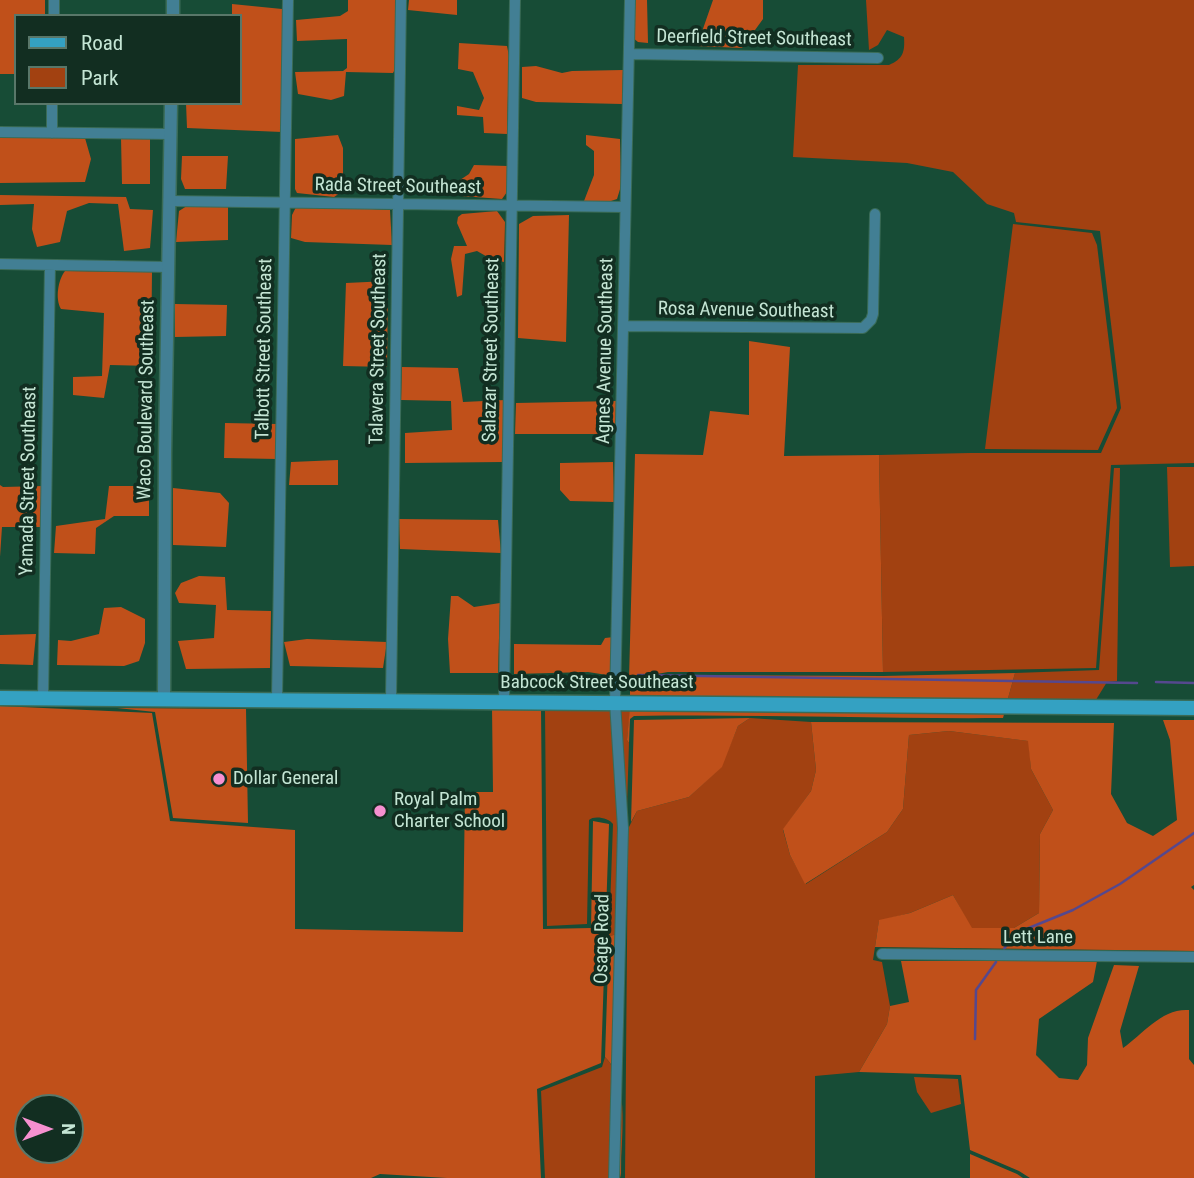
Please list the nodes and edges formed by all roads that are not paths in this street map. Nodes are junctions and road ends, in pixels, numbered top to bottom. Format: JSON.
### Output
{"nodes":[{"id":1,"x":288,"y":0,"type":"edge"},
{"id":2,"x":401,"y":0,"type":"edge"},
{"id":3,"x":515,"y":0,"type":"edge"},
{"id":4,"x":630,"y":0,"type":"edge"},
{"id":5,"x":630,"y":54,"type":"junction"},
{"id":6,"x":878,"y":58,"type":"dead end"},
{"id":7,"x":52,"y":105,"type":"edge"},
{"id":8,"x":172,"y":105,"type":"edge"},
{"id":9,"x":0,"y":132,"type":"edge"},
{"id":10,"x":52,"y":133,"type":"junction"},
{"id":11,"x":171,"y":135,"type":"junction"},
{"id":12,"x":170,"y":201,"type":"junction"},
{"id":13,"x":285,"y":203,"type":"junction"},
{"id":14,"x":398,"y":204,"type":"junction"},
{"id":15,"x":512,"y":206,"type":"junction"},
{"id":16,"x":625,"y":207,"type":"junction"},
{"id":17,"x":875,"y":214,"type":"dead end"},
{"id":18,"x":0,"y":264,"type":"edge"},
{"id":19,"x":50,"y":265,"type":"junction"},
{"id":20,"x":169,"y":267,"type":"junction"},
{"id":21,"x":625,"y":326,"type":"junction"},
{"id":22,"x":0,"y":698,"type":"edge"},
{"id":23,"x":43,"y":698,"type":"junction"},
{"id":24,"x":164,"y":698,"type":"junction"},
{"id":25,"x":277,"y":699,"type":"junction"},
{"id":26,"x":391,"y":699,"type":"junction"},
{"id":27,"x":504,"y":701,"type":"junction"},
{"id":28,"x":615,"y":702,"type":"junction"},
{"id":29,"x":1194,"y":708,"type":"edge"},
{"id":30,"x":883,"y":954,"type":"dead end"},
{"id":31,"x":1194,"y":957,"type":"edge"},
{"id":32,"x":614,"y":1178,"type":"edge"}],
"edges":[{"from":1,"to":13,"type":"street","name":"Talbott Street Southeast"},
{"from":2,"to":14,"type":"street","name":"Talavera Street Southeast"},
{"from":3,"to":15,"type":"street","name":"Salazar Street Southeast"},
{"from":4,"to":5,"type":"street","name":"Agnes Avenue Southeast"},
{"from":5,"to":6,"type":"street","name":"Deerfield Street Southeast"},
{"from":5,"to":16,"type":"street","name":"Agnes Avenue Southeast"},
{"from":7,"to":10,"type":"street"},
{"from":8,"to":11,"type":"street","name":"Waco Boulevard Southeast"},
{"from":9,"to":10,"type":"street"},
{"from":10,"to":11,"type":"street"},
{"from":11,"to":12,"type":"street","name":"Waco Boulevard Southeast"},
{"from":12,"to":13,"type":"street","name":"Rada Street Southeast"},
{"from":12,"to":20,"type":"street","name":"Waco Boulevard Southeast"},
{"from":13,"to":14,"type":"street","name":"Rada Street Southeast"},
{"from":13,"to":25,"type":"street","name":"Talbott Street Southeast"},
{"from":14,"to":15,"type":"street","name":"Rada Street Southeast"},
{"from":14,"to":26,"type":"street","name":"Talavera Street Southeast"},
{"from":15,"to":16,"type":"street","name":"Rada Street Southeast"},
{"from":15,"to":27,"type":"street","name":"Salazar Street Southeast"},
{"from":16,"to":21,"type":"street","name":"Agnes Avenue Southeast"},
{"from":17,"to":21,"type":"street","name":"Rosa Avenue Southeast"},
{"from":18,"to":19,"type":"street"},
{"from":19,"to":20,"type":"street"},
{"from":19,"to":23,"type":"street","name":"Yamada Street Southeast"},
{"from":20,"to":24,"type":"street","name":"Waco Boulevard Southeast"},
{"from":21,"to":28,"type":"street","name":"Agnes Avenue Southeast"},
{"from":22,"to":23,"type":"main road","name":"Babcock Street Southeast"},
{"from":23,"to":24,"type":"main road","name":"Babcock Street Southeast"},
{"from":24,"to":25,"type":"main road","name":"Babcock Street Southeast"},
{"from":25,"to":26,"type":"main road","name":"Babcock Street Southeast"},
{"from":26,"to":27,"type":"main road","name":"Babcock Street Southeast"},
{"from":27,"to":28,"type":"main road","name":"Babcock Street Southeast"},
{"from":28,"to":29,"type":"main road","name":"Babcock Street Southeast"},
{"from":28,"to":32,"type":"street","name":"Osage Road"},
{"from":30,"to":31,"type":"street","name":"Lett Lane"}]}
